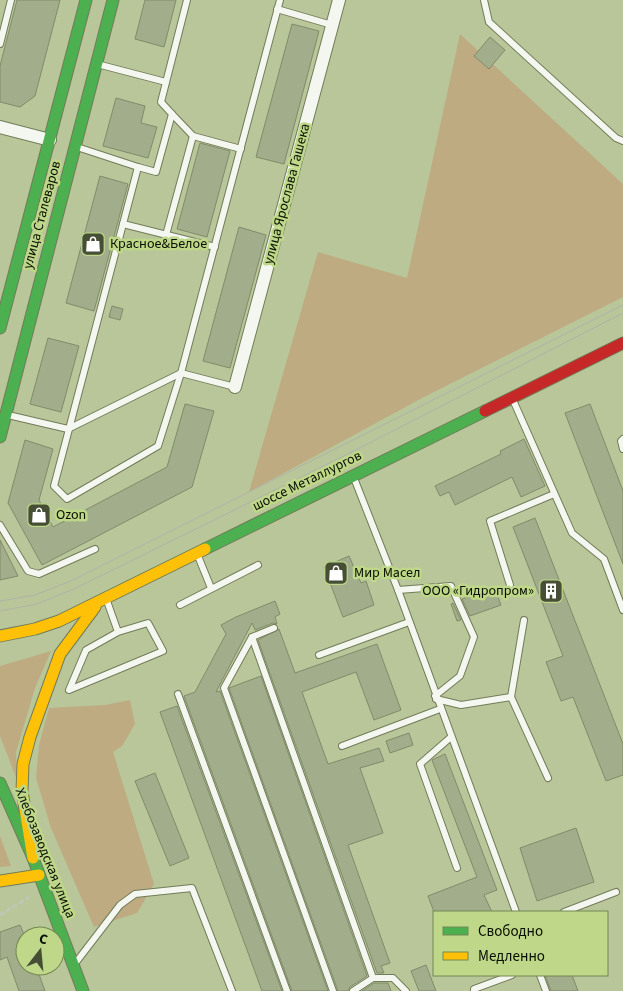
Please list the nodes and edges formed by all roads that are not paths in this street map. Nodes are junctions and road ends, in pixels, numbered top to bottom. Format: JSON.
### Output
{"nodes":[{"id":1,"x":11,"y":0,"type":"edge"},
{"id":2,"x":86,"y":0,"type":"edge"},
{"id":3,"x":113,"y":0,"type":"edge"},
{"id":4,"x":187,"y":0,"type":"edge"},
{"id":5,"x":280,"y":0,"type":"edge"},
{"id":6,"x":339,"y":0,"type":"edge"},
{"id":7,"x":484,"y":0,"type":"edge"},
{"id":8,"x":277,"y":9,"type":"junction"},
{"id":9,"x":332,"y":25,"type":"junction"},
{"id":10,"x":0,"y":44,"type":"edge"},
{"id":11,"x":97,"y":64,"type":"junction"},
{"id":12,"x":166,"y":82,"type":"junction"},
{"id":13,"x":172,"y":114,"type":"junction"},
{"id":14,"x":0,"y":127,"type":"edge"},
{"id":15,"x":193,"y":136,"type":"junction"},
{"id":16,"x":50,"y":140,"type":"junction"},
{"id":17,"x":623,"y":141,"type":"edge"},
{"id":18,"x":75,"y":146,"type":"junction"},
{"id":19,"x":241,"y":149,"type":"junction"},
{"id":20,"x":138,"y":167,"type":"junction"},
{"id":21,"x":123,"y":224,"type":"junction"},
{"id":22,"x":166,"y":235,"type":"junction"},
{"id":23,"x":214,"y":247,"type":"junction"},
{"id":24,"x":16,"y":305,"type":"edge"},
{"id":25,"x":0,"y":328,"type":"edge"},
{"id":26,"x":621,"y":346,"type":"edge"},
{"id":27,"x":181,"y":373,"type":"junction"},
{"id":28,"x":235,"y":387,"type":"joint"},
{"id":29,"x":512,"y":399,"type":"junction"},
{"id":30,"x":6,"y":414,"type":"junction"},
{"id":31,"x":68,"y":429,"type":"junction"},
{"id":32,"x":0,"y":437,"type":"edge"},
{"id":33,"x":623,"y":439,"type":"edge"},
{"id":34,"x":623,"y":449,"type":"edge"},
{"id":35,"x":353,"y":475,"type":"junction"},
{"id":36,"x":554,"y":494,"type":"junction"},
{"id":37,"x":0,"y":526,"type":"edge"},
{"id":38,"x":95,"y":549,"type":"dead end"},
{"id":39,"x":196,"y":553,"type":"junction"},
{"id":40,"x":258,"y":565,"type":"dead end"},
{"id":41,"x":510,"y":585,"type":"dead end"},
{"id":42,"x":212,"y":588,"type":"junction"},
{"id":43,"x":398,"y":590,"type":"junction"},
{"id":44,"x":103,"y":599,"type":"junction"},
{"id":45,"x":180,"y":605,"type":"dead end"},
{"id":46,"x":623,"y":610,"type":"edge"},
{"id":47,"x":524,"y":620,"type":"dead end"},
{"id":48,"x":409,"y":622,"type":"junction"},
{"id":49,"x":274,"y":628,"type":"dead end"},
{"id":50,"x":118,"y":632,"type":"junction"},
{"id":51,"x":0,"y":636,"type":"edge"},
{"id":52,"x":252,"y":637,"type":"junction"},
{"id":53,"x":319,"y":656,"type":"dead end"},
{"id":54,"x":178,"y":694,"type":"dead end"},
{"id":55,"x":511,"y":696,"type":"junction"},
{"id":56,"x":436,"y":697,"type":"junction"},
{"id":57,"x":440,"y":709,"type":"junction"},
{"id":58,"x":451,"y":738,"type":"junction"},
{"id":59,"x":342,"y":746,"type":"dead end"},
{"id":60,"x":548,"y":778,"type":"dead end"},
{"id":61,"x":0,"y":783,"type":"edge"},
{"id":62,"x":33,"y":858,"type":"junction"},
{"id":63,"x":457,"y":868,"type":"dead end"},
{"id":64,"x":39,"y":875,"type":"junction"},
{"id":65,"x":0,"y":881,"type":"edge"},
{"id":66,"x":616,"y":892,"type":"dead end"},
{"id":67,"x":516,"y":911,"type":"edge"},
{"id":68,"x":567,"y":911,"type":"edge"},
{"id":69,"x":74,"y":966,"type":"junction"},
{"id":70,"x":509,"y":976,"type":"edge"},
{"id":71,"x":540,"y":976,"type":"edge"},
{"id":72,"x":373,"y":978,"type":"junction"},
{"id":73,"x":83,"y":991,"type":"edge"},
{"id":74,"x":232,"y":991,"type":"edge"},
{"id":75,"x":287,"y":991,"type":"edge"},
{"id":76,"x":333,"y":991,"type":"edge"},
{"id":77,"x":353,"y":991,"type":"edge"},
{"id":78,"x":406,"y":991,"type":"edge"},
{"id":79,"x":474,"y":991,"type":"edge"},
{"id":80,"x":546,"y":991,"type":"edge"}],
"edges":[{"from":1,"to":10,"type":"lane"},
{"from":2,"to":16,"type":"main road","name":"улица Сталеваров"},
{"from":3,"to":11,"type":"main road","name":"улица Сталеваров"},
{"from":4,"to":12,"type":"lane"},
{"from":5,"to":8,"type":"lane"},
{"from":6,"to":9,"type":"street","name":"улица Ярослава Гашека"},
{"from":7,"to":17,"type":"lane"},
{"from":8,"to":9,"type":"lane"},
{"from":8,"to":19,"type":"lane"},
{"from":9,"to":28,"type":"street","name":"улица Ярослава Гашека"},
{"from":11,"to":12,"type":"lane"},
{"from":11,"to":18,"type":"main road","name":"улица Сталеваров"},
{"from":12,"to":13,"type":"lane"},
{"from":13,"to":15,"type":"lane"},
{"from":13,"to":20,"type":"lane"},
{"from":14,"to":16,"type":"street"},
{"from":15,"to":19,"type":"lane"},
{"from":15,"to":22,"type":"lane"},
{"from":16,"to":24,"type":"main road","name":"улица Сталеваров"},
{"from":18,"to":20,"type":"lane"},
{"from":18,"to":24,"type":"main road","name":"улица Сталеваров"},
{"from":19,"to":23,"type":"lane"},
{"from":20,"to":21,"type":"lane"},
{"from":21,"to":22,"type":"lane"},
{"from":21,"to":31,"type":"lane"},
{"from":22,"to":23,"type":"lane"},
{"from":23,"to":27,"type":"lane"},
{"from":24,"to":25,"type":"main road","name":"улица Сталеваров"},
{"from":24,"to":30,"type":"main road","name":"улица Сталеваров"},
{"from":26,"to":29,"type":"main road","name":"шоссе Металлургов"},
{"from":27,"to":28,"type":"lane"},
{"from":27,"to":31,"type":"lane"},
{"from":27,"to":31,"type":"lane"},
{"from":29,"to":35,"type":"main road","name":"шоссе Металлургов"},
{"from":29,"to":36,"type":"lane"},
{"from":30,"to":31,"type":"lane"},
{"from":30,"to":32,"type":"main road","name":"улица Сталеваров"},
{"from":33,"to":34,"type":"lane"},
{"from":35,"to":39,"type":"main road","name":"шоссе Металлургов"},
{"from":35,"to":43,"type":"lane"},
{"from":36,"to":41,"type":"lane"},
{"from":36,"to":46,"type":"lane"},
{"from":37,"to":38,"type":"lane"},
{"from":39,"to":42,"type":"lane"},
{"from":39,"to":44,"type":"main road","name":"шоссе Металлургов"},
{"from":40,"to":42,"type":"lane"},
{"from":42,"to":45,"type":"lane"},
{"from":43,"to":48,"type":"lane"},
{"from":43,"to":56,"type":"lane"},
{"from":44,"to":50,"type":"lane"},
{"from":44,"to":51,"type":"main road","name":"шоссе Металлургов"},
{"from":44,"to":62,"type":"main road"},
{"from":47,"to":55,"type":"lane"},
{"from":48,"to":53,"type":"lane"},
{"from":48,"to":56,"type":"lane"},
{"from":49,"to":52,"type":"lane"},
{"from":50,"to":50,"type":"lane"},
{"from":52,"to":72,"type":"lane"},
{"from":52,"to":76,"type":"lane"},
{"from":54,"to":75,"type":"lane"},
{"from":55,"to":56,"type":"lane"},
{"from":55,"to":60,"type":"lane"},
{"from":56,"to":57,"type":"lane"},
{"from":57,"to":58,"type":"lane"},
{"from":57,"to":59,"type":"lane"},
{"from":58,"to":63,"type":"lane"},
{"from":58,"to":67,"type":"lane"},
{"from":61,"to":62,"type":"main road","name":"Хлебозаводская улица"},
{"from":62,"to":64,"type":"main road","name":"Хлебозаводская улица"},
{"from":64,"to":65,"type":"main road"},
{"from":64,"to":69,"type":"main road","name":"Хлебозаводская улица"},
{"from":66,"to":68,"type":"lane"},
{"from":69,"to":73,"type":"main road","name":"Хлебозаводская улица"},
{"from":69,"to":74,"type":"lane"},
{"from":70,"to":79,"type":"lane"},
{"from":71,"to":80,"type":"lane"},
{"from":72,"to":77,"type":"lane"},
{"from":72,"to":78,"type":"lane"}]}
